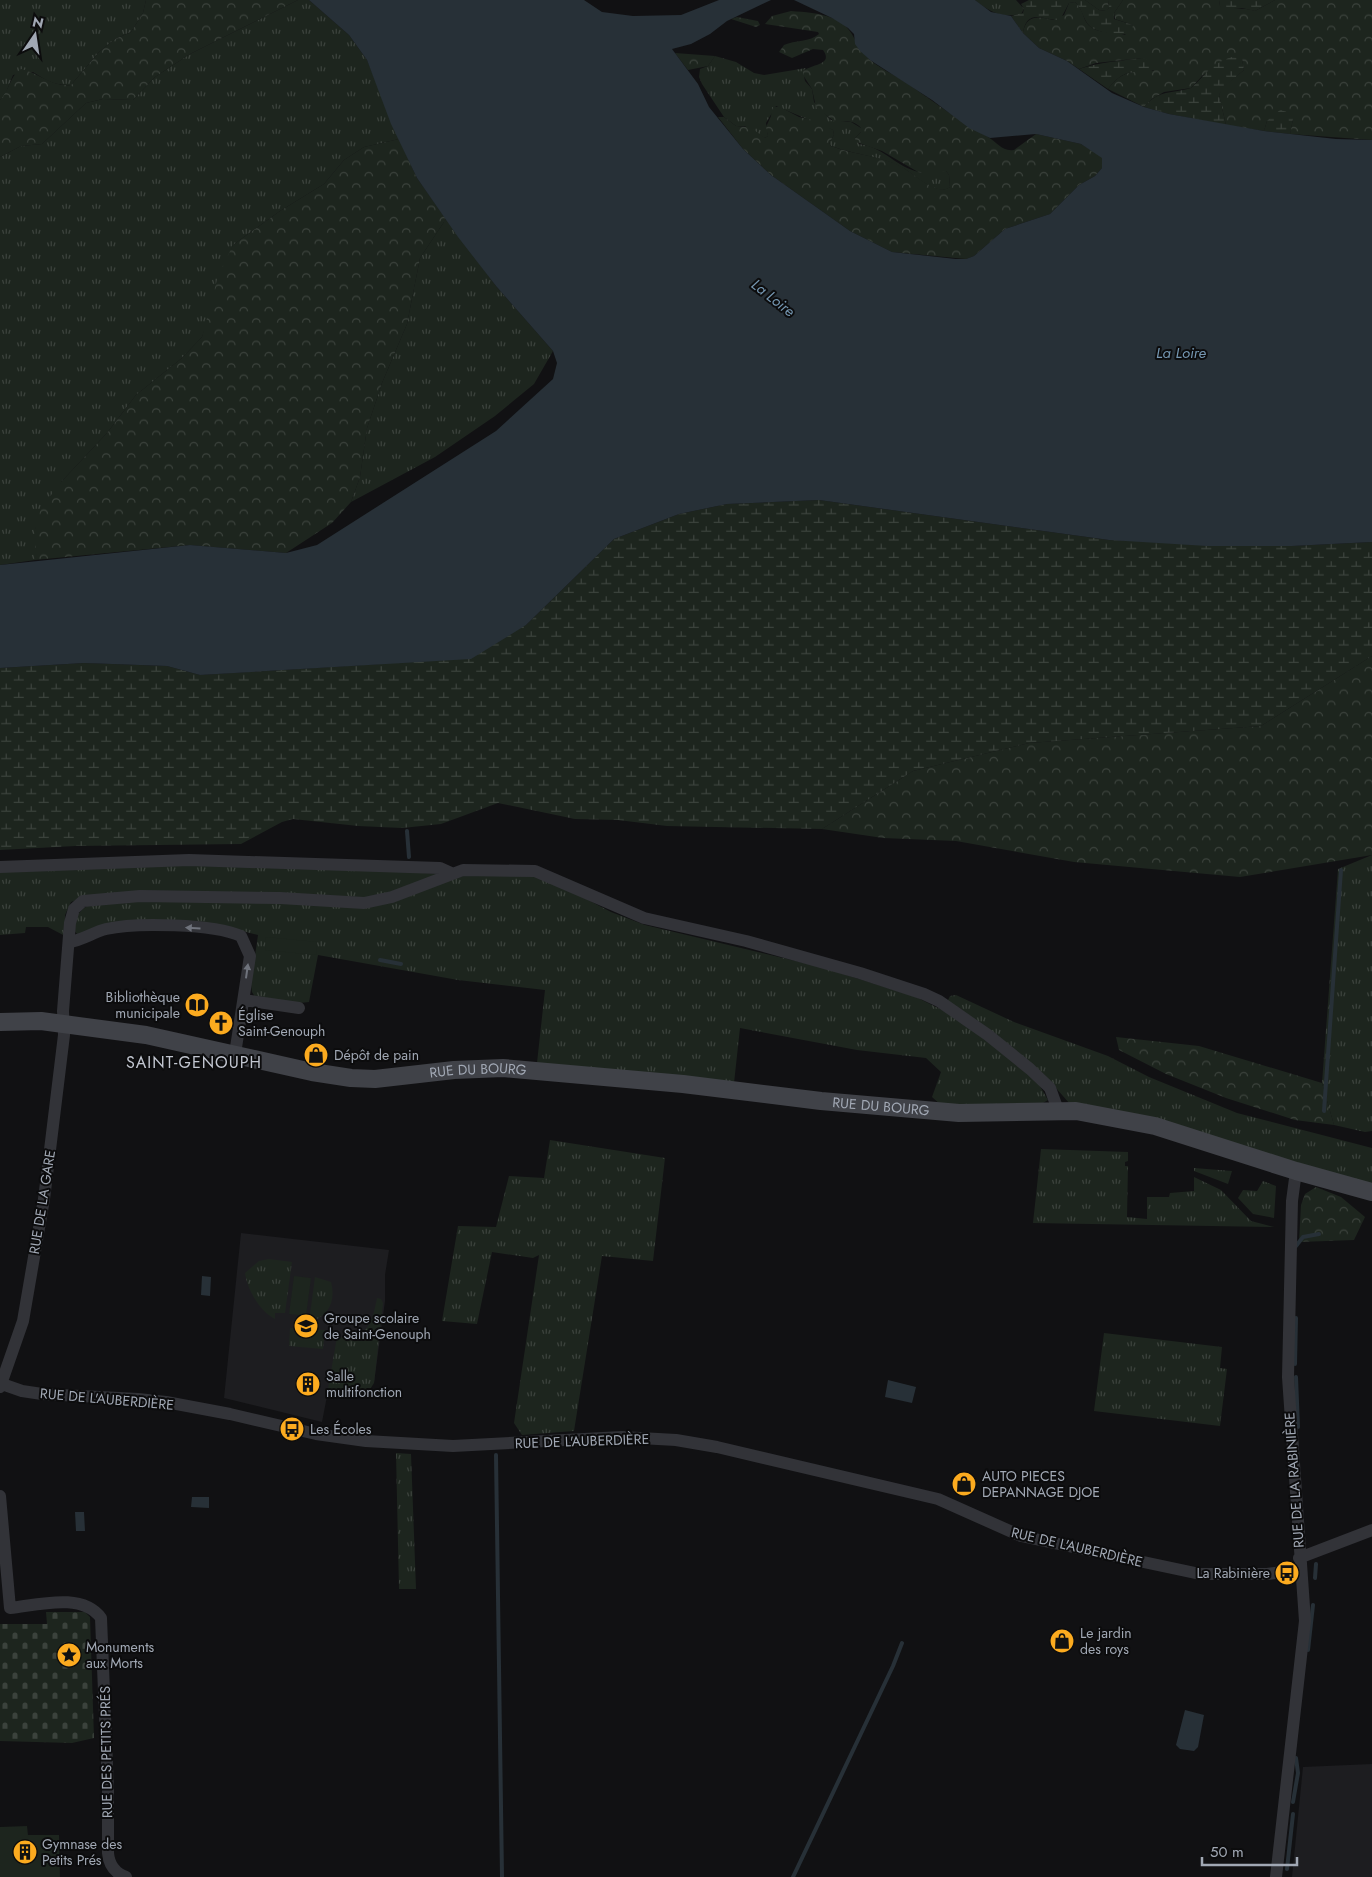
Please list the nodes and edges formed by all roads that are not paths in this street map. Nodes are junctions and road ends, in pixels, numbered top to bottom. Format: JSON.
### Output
{"nodes":[{"id":1,"x":0,"y":866,"type":"edge"},
{"id":2,"x":451,"y":873,"type":"junction"},
{"id":3,"x":70,"y":942,"type":"junction"},
{"id":4,"x":244,"y":1000,"type":"junction"},
{"id":5,"x":299,"y":1008,"type":"dead end"},
{"id":6,"x":0,"y":1022,"type":"edge"},
{"id":7,"x":63,"y":1024,"type":"junction"},
{"id":8,"x":234,"y":1054,"type":"junction"},
{"id":9,"x":1058,"y":1110,"type":"junction"},
{"id":10,"x":1296,"y":1171,"type":"junction"},
{"id":11,"x":1372,"y":1192,"type":"edge"},
{"id":12,"x":2,"y":1379,"type":"edge"},
{"id":13,"x":0,"y":1496,"type":"edge"},
{"id":14,"x":1372,"y":1530,"type":"edge"},
{"id":15,"x":1300,"y":1564,"type":"junction"},
{"id":16,"x":5,"y":1609,"type":"edge"},
{"id":17,"x":126,"y":1877,"type":"edge"},
{"id":18,"x":1276,"y":1877,"type":"edge"}],
"edges":[{"from":1,"to":2,"type":"street"},
{"from":2,"to":3,"type":"street","name":"RUE DE LA GARE"},
{"from":2,"to":9,"type":"street"},
{"from":4,"to":3,"type":"street","one_way":true},
{"from":3,"to":7,"type":"street","name":"RUE DE LA GARE"},
{"from":4,"to":5,"type":"street"},
{"from":4,"to":8,"type":"street"},
{"from":6,"to":7,"type":"street","name":"RUE DU BOURG"},
{"from":7,"to":8,"type":"street","name":"RUE DU BOURG"},
{"from":7,"to":12,"type":"street","name":"RUE DE LA GARE"},
{"from":8,"to":9,"type":"street","name":"RUE DU BOURG"},
{"from":9,"to":10,"type":"street","name":"RUE DU BOURG"},
{"from":10,"to":11,"type":"street","name":"RUE DU BOURG"},
{"from":10,"to":15,"type":"street","name":"RUE DE LA RABINIÈRE"},
{"from":12,"to":15,"type":"street","name":"RUE DE L'AUBERDIÈRE"},
{"from":13,"to":16,"type":"street","name":"RUE DES PETITS PRÉS"},
{"from":14,"to":15,"type":"street","name":"RUE DE L'AUBERDIÈRE"},
{"from":15,"to":18,"type":"street","name":"RUE DE LA RABINIÈRE"},
{"from":16,"to":17,"type":"street","name":"RUE DES PETITS PRÉS"}]}
